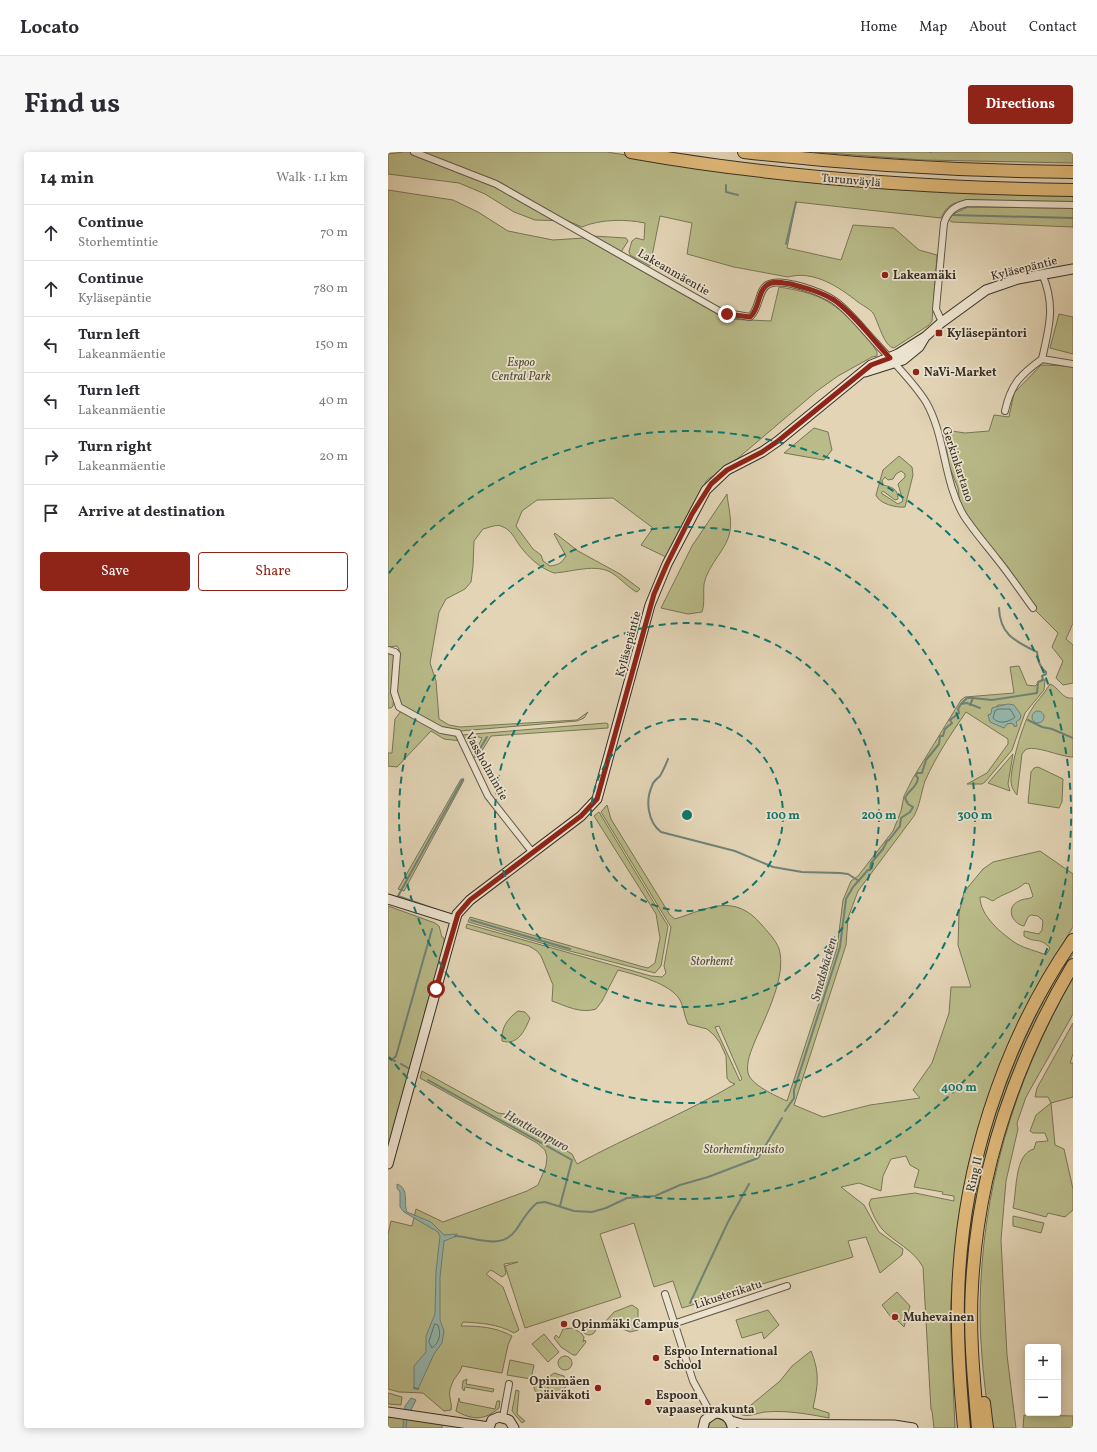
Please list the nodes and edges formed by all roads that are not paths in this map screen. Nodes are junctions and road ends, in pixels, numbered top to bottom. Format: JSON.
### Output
{"nodes":[{"id":1,"x":414,"y":152,"type":"edge"},
{"id":2,"x":631,"y":152,"type":"edge"},
{"id":3,"x":744,"y":152,"type":"edge"},
{"id":4,"x":1073,"y":172,"type":"edge"},
{"id":5,"x":1073,"y":190,"type":"edge"},
{"id":6,"x":1073,"y":205,"type":"edge"},
{"id":7,"x":1073,"y":269,"type":"edge"},
{"id":8,"x":1042,"y":274,"type":"junction"},
{"id":9,"x":942,"y":322,"type":"junction"},
{"id":10,"x":1042,"y":359,"type":"junction"},
{"id":11,"x":892,"y":360,"type":"junction"},
{"id":12,"x":1073,"y":364,"type":"edge"},
{"id":13,"x":1005,"y":411,"type":"dead end"},
{"id":14,"x":1033,"y":608,"type":"dead end"},
{"id":15,"x":388,"y":650,"type":"edge"},
{"id":16,"x":533,"y":853,"type":"junction"},
{"id":17,"x":388,"y":899,"type":"edge"},
{"id":18,"x":455,"y":920,"type":"junction"},
{"id":19,"x":1073,"y":940,"type":"edge"},
{"id":20,"x":1073,"y":965,"type":"edge"},
{"id":21,"x":388,"y":1164,"type":"edge"},
{"id":22,"x":787,"y":1286,"type":"dead end"},
{"id":23,"x":665,"y":1294,"type":"dead end"},
{"id":24,"x":676,"y":1323,"type":"junction"},
{"id":25,"x":972,"y":1352,"type":"junction"},
{"id":26,"x":510,"y":1384,"type":"dead end"},
{"id":27,"x":388,"y":1412,"type":"edge"},
{"id":28,"x":711,"y":1414,"type":"junction"},
{"id":29,"x":503,"y":1417,"type":"junction"},
{"id":30,"x":731,"y":1424,"type":"edge"},
{"id":31,"x":489,"y":1428,"type":"edge"},
{"id":32,"x":514,"y":1428,"type":"edge"},
{"id":33,"x":703,"y":1428,"type":"edge"},
{"id":34,"x":913,"y":1428,"type":"edge"},
{"id":35,"x":964,"y":1428,"type":"edge"},
{"id":36,"x":978,"y":1428,"type":"edge"},
{"id":37,"x":987,"y":1428,"type":"edge"}],
"edges":[{"from":1,"to":11,"type":"street","name":"Lakeanmäentie"},
{"from":2,"to":5,"type":"highway","name":"Turunväylä"},
{"from":3,"to":4,"type":"highway","name":"Turunväylä"},
{"from":6,"to":9,"type":"street"},
{"from":7,"to":8,"type":"main road","name":"Kyläsepäntie"},
{"from":8,"to":9,"type":"main road","name":"Kyläsepäntie"},
{"from":8,"to":10,"type":"street"},
{"from":9,"to":11,"type":"main road","name":"Kyläsepäntie"},
{"from":10,"to":12,"type":"street"},
{"from":10,"to":13,"type":"street"},
{"from":11,"to":14,"type":"street","name":"Gerkinkartano"},
{"from":11,"to":16,"type":"main road","name":"Kyläsepäntie"},
{"from":15,"to":16,"type":"street","name":"Vassholmintie"},
{"from":16,"to":18,"type":"main road","name":"Kyläsepäntie"},
{"from":17,"to":18,"type":"main road"},
{"from":18,"to":21,"type":"main road","name":"Kyläsepäntie"},
{"from":19,"to":35,"type":"highway","name":"Ring II"},
{"from":20,"to":25,"type":"highway","name":"Ring II"},
{"from":22,"to":24,"type":"street","name":"Likusterikatu"},
{"from":23,"to":24,"type":"street"},
{"from":24,"to":28,"type":"street"},
{"from":25,"to":36,"type":"highway","name":"Ring II"},
{"from":25,"to":37,"type":"highway"},
{"from":26,"to":29,"type":"street"},
{"from":27,"to":31,"type":"main road"},
{"from":28,"to":30,"type":"main road"},
{"from":28,"to":33,"type":"main road"},
{"from":29,"to":31,"type":"main road"},
{"from":29,"to":32,"type":"main road"},
{"from":30,"to":34,"type":"main road"}]}
